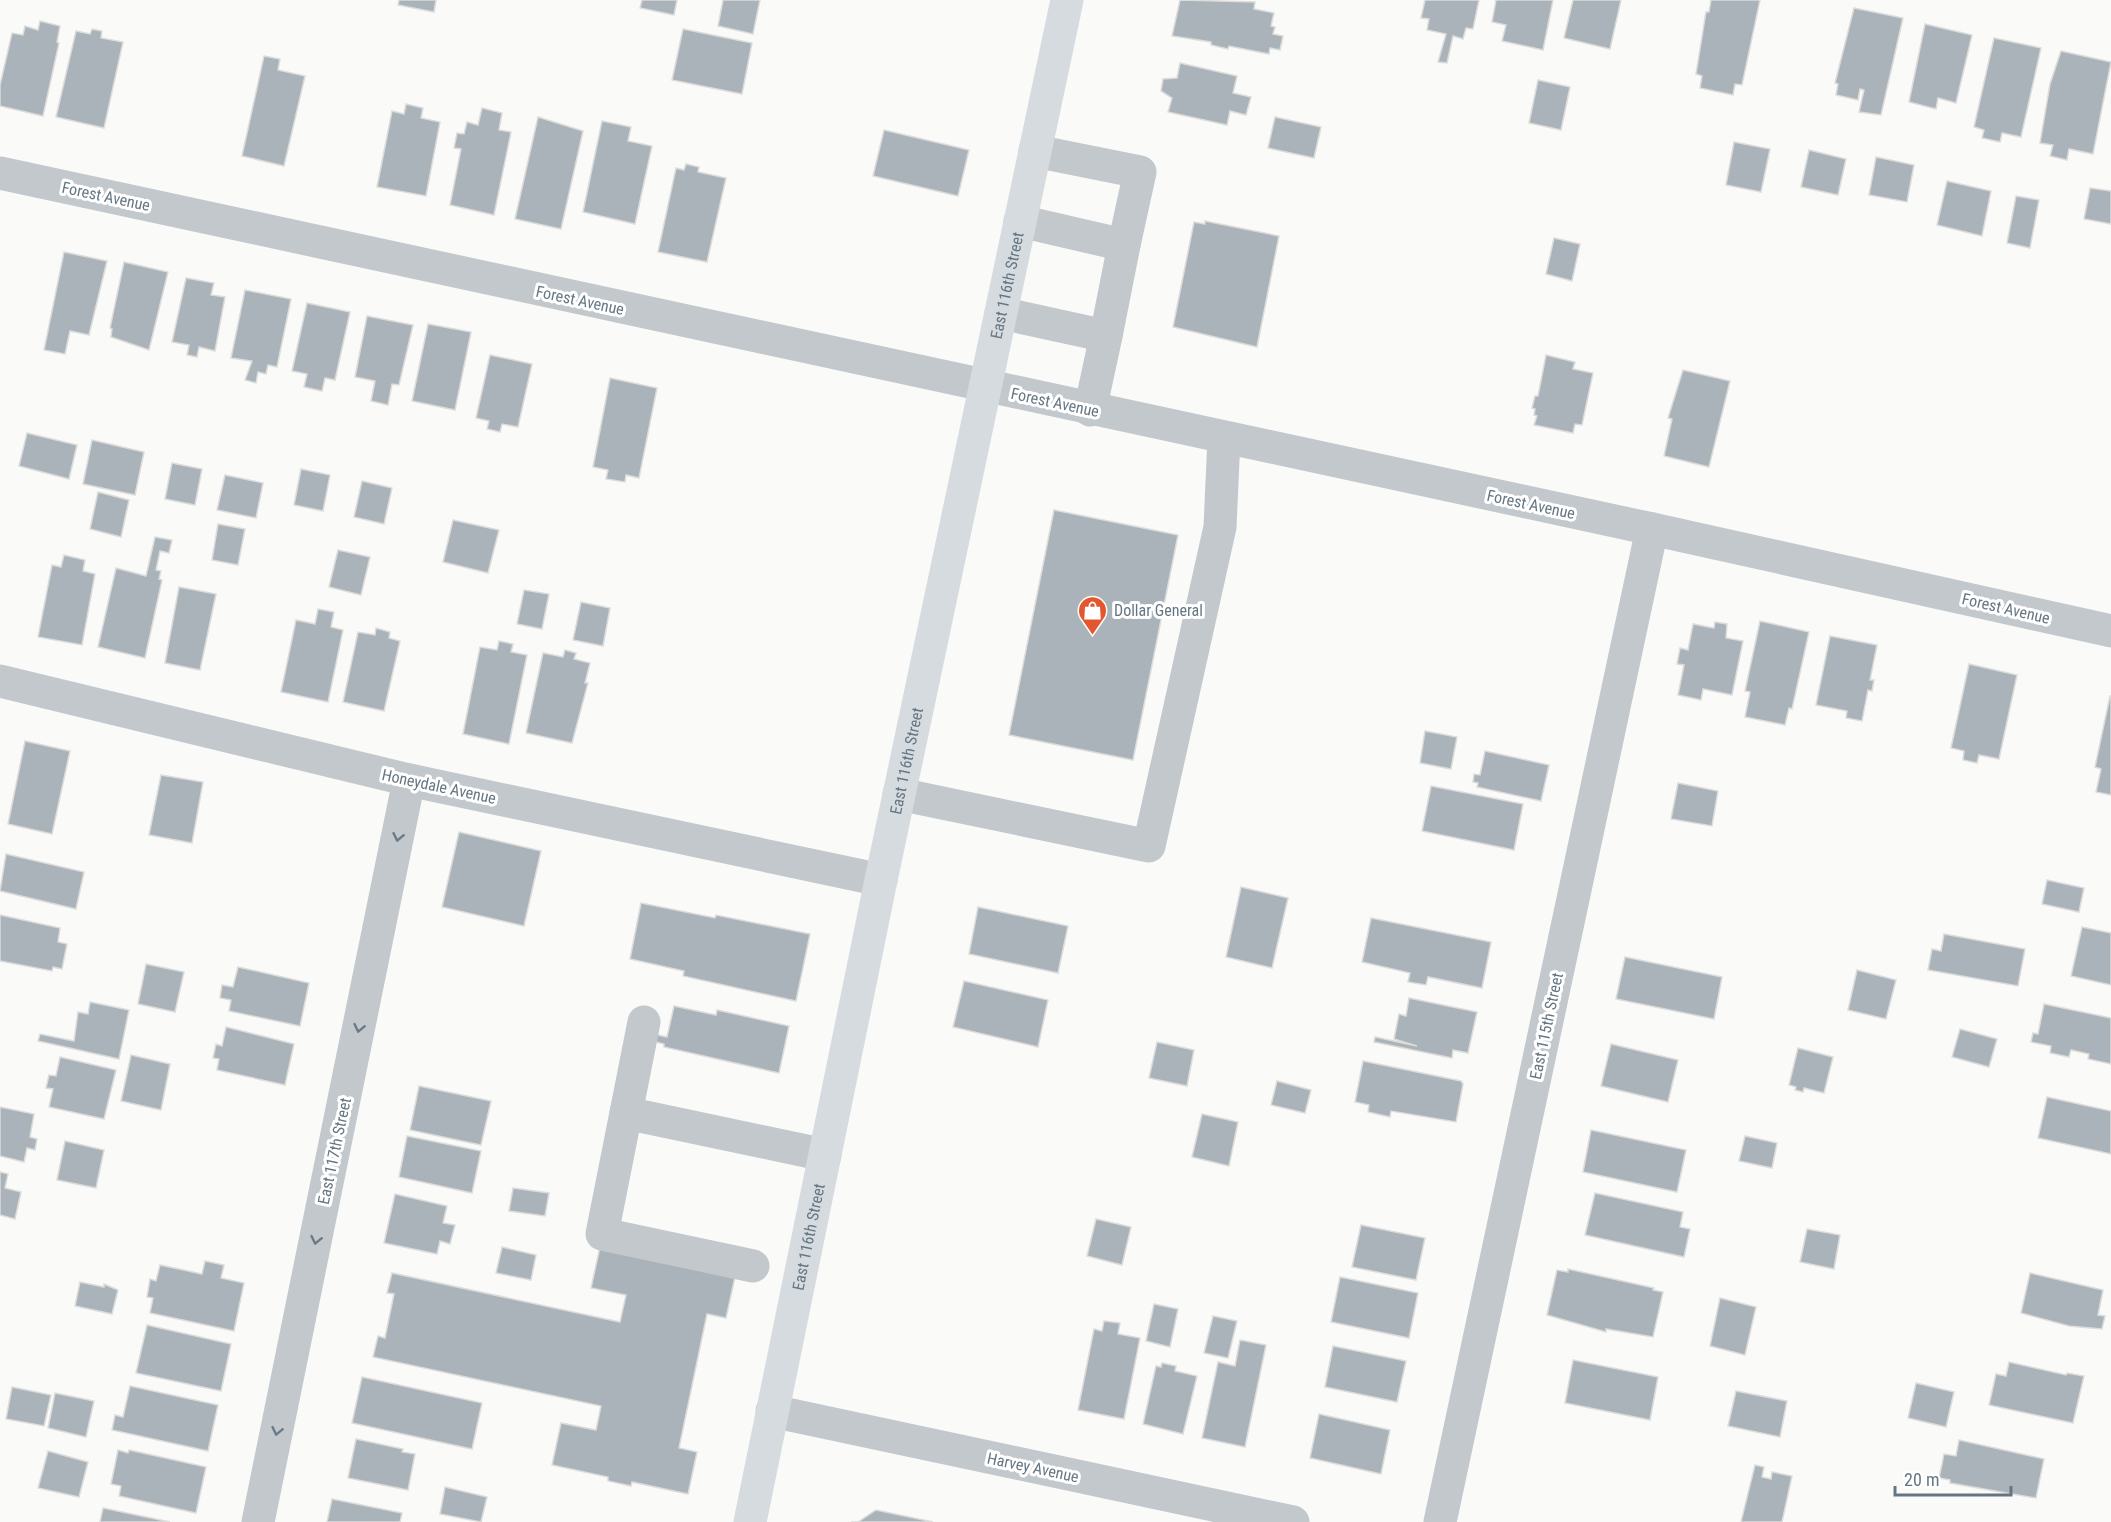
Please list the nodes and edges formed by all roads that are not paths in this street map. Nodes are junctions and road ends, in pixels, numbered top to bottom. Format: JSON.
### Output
{"nodes":[{"id":1,"x":1067,"y":0,"type":"edge"},
{"id":2,"x":1035,"y":151,"type":"junction"},
{"id":3,"x":0,"y":173,"type":"edge"},
{"id":4,"x":1020,"y":221,"type":"junction"},
{"id":5,"x":1124,"y":245,"type":"junction"},
{"id":6,"x":1001,"y":313,"type":"junction"},
{"id":7,"x":1106,"y":336,"type":"junction"},
{"id":8,"x":985,"y":387,"type":"junction"},
{"id":9,"x":1090,"y":410,"type":"junction"},
{"id":10,"x":1224,"y":438,"type":"junction"},
{"id":11,"x":1652,"y":529,"type":"junction"},
{"id":12,"x":2111,"y":631,"type":"edge"},
{"id":13,"x":0,"y":681,"type":"edge"},
{"id":14,"x":409,"y":780,"type":"junction"},
{"id":15,"x":899,"y":794,"type":"junction"},
{"id":16,"x":881,"y":880,"type":"junction"},
{"id":17,"x":644,"y":1022,"type":"dead end"},
{"id":18,"x":626,"y":1113,"type":"junction"},
{"id":19,"x":825,"y":1155,"type":"junction"},
{"id":20,"x":753,"y":1266,"type":"dead end"},
{"id":21,"x":772,"y":1411,"type":"junction"},
{"id":22,"x":258,"y":1522,"type":"edge"},
{"id":23,"x":750,"y":1522,"type":"edge"},
{"id":24,"x":1293,"y":1522,"type":"edge"},
{"id":25,"x":1440,"y":1522,"type":"edge"}],
"edges":[{"from":1,"to":2,"type":"main road","name":"East 116th Street"},
{"from":2,"to":4,"type":"main road","name":"East 116th Street"},
{"from":2,"to":5,"type":"street"},
{"from":3,"to":8,"type":"street","name":"Forest Avenue"},
{"from":4,"to":5,"type":"street"},
{"from":4,"to":6,"type":"main road","name":"East 116th Street"},
{"from":5,"to":7,"type":"street"},
{"from":6,"to":7,"type":"street"},
{"from":6,"to":8,"type":"main road","name":"East 116th Street"},
{"from":7,"to":9,"type":"street"},
{"from":8,"to":9,"type":"street","name":"Forest Avenue"},
{"from":8,"to":15,"type":"main road","name":"East 116th Street"},
{"from":9,"to":10,"type":"street","name":"Forest Avenue"},
{"from":10,"to":11,"type":"street","name":"Forest Avenue"},
{"from":10,"to":15,"type":"street"},
{"from":11,"to":12,"type":"street","name":"Forest Avenue"},
{"from":11,"to":25,"type":"street","name":"East 115th Street"},
{"from":13,"to":14,"type":"street","name":"Honeydale Avenue"},
{"from":14,"to":16,"type":"street","name":"Honeydale Avenue"},
{"from":14,"to":22,"type":"street","name":"East 117th Street","one_way":true},
{"from":15,"to":16,"type":"main road","name":"East 116th Street"},
{"from":16,"to":19,"type":"main road","name":"East 116th Street"},
{"from":17,"to":18,"type":"street"},
{"from":18,"to":19,"type":"street"},
{"from":18,"to":20,"type":"street"},
{"from":19,"to":21,"type":"main road","name":"East 116th Street"},
{"from":21,"to":23,"type":"main road","name":"East 116th Street"},
{"from":21,"to":24,"type":"street","name":"Harvey Avenue"}]}
